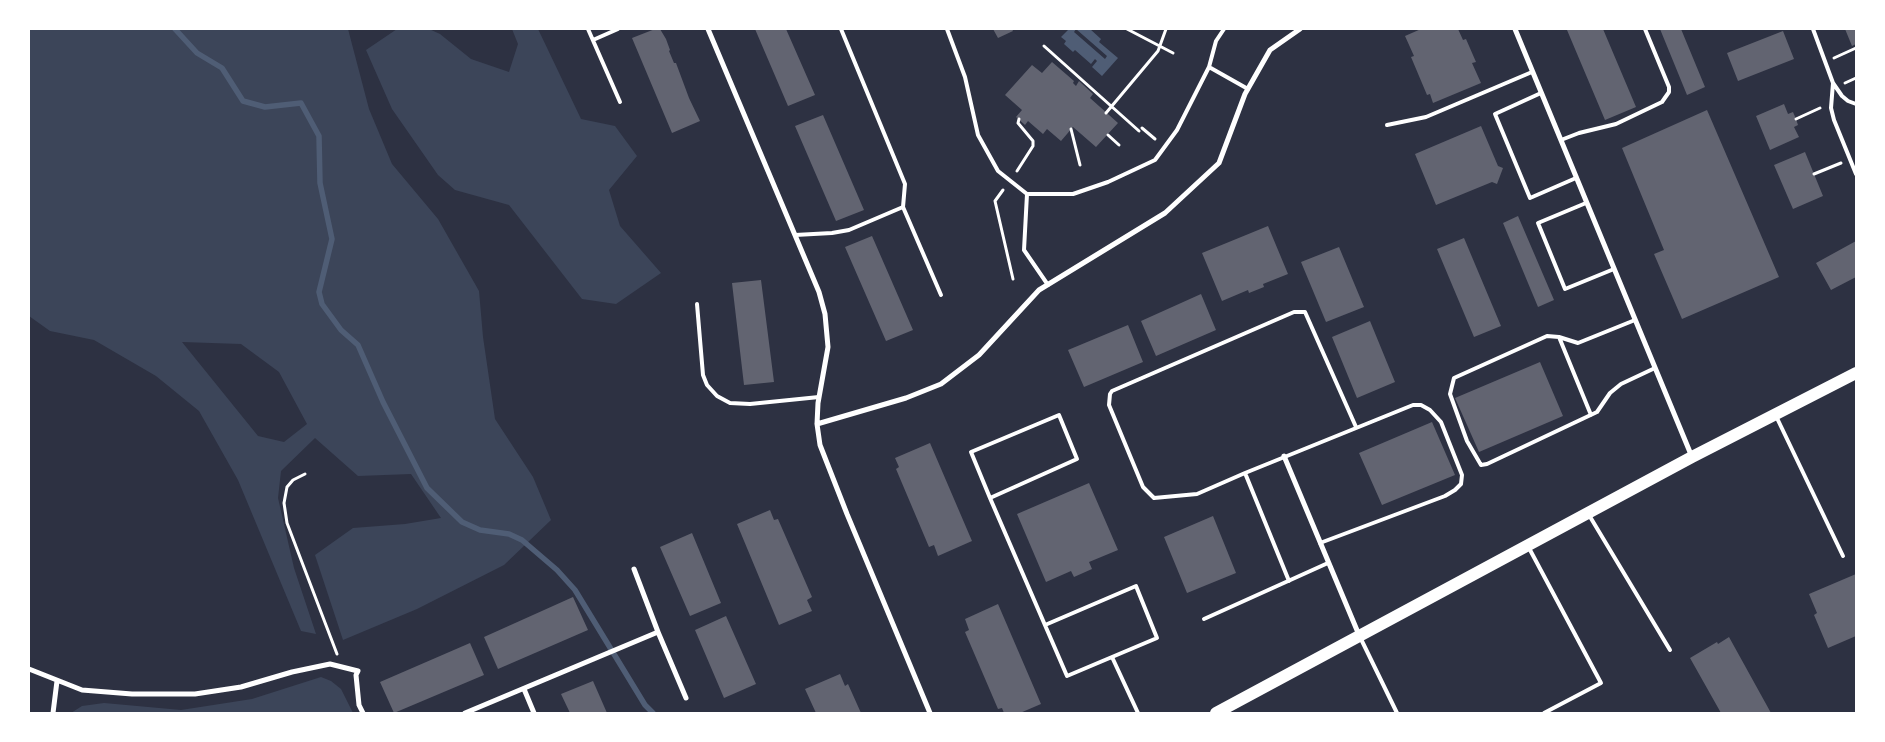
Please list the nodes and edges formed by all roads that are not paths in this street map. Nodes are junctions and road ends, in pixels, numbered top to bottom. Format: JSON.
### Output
{"nodes":[{"id":1,"x":588,"y":29,"type":"edge"},
{"id":2,"x":618,"y":29,"type":"edge"},
{"id":3,"x":710,"y":29,"type":"edge"},
{"id":4,"x":841,"y":29,"type":"edge"},
{"id":5,"x":947,"y":29,"type":"edge"},
{"id":6,"x":1224,"y":29,"type":"edge"},
{"id":7,"x":1300,"y":29,"type":"edge"},
{"id":8,"x":1514,"y":29,"type":"edge"},
{"id":9,"x":1645,"y":29,"type":"edge"},
{"id":10,"x":1813,"y":29,"type":"edge"},
{"id":11,"x":593,"y":40,"type":"junction"},
{"id":12,"x":1209,"y":68,"type":"junction"},
{"id":13,"x":1532,"y":72,"type":"junction"},
{"id":14,"x":1832,"y":83,"type":"junction"},
{"id":15,"x":1248,"y":89,"type":"junction"},
{"id":16,"x":1541,"y":93,"type":"junction"},
{"id":17,"x":620,"y":102,"type":"dead end"},
{"id":18,"x":1856,"y":104,"type":"edge"},
{"id":19,"x":1388,"y":125,"type":"dead end"},
{"id":20,"x":1561,"y":140,"type":"junction"},
{"id":21,"x":1856,"y":174,"type":"edge"},
{"id":22,"x":1576,"y":178,"type":"junction"},
{"id":23,"x":1027,"y":194,"type":"junction"},
{"id":24,"x":1586,"y":203,"type":"junction"},
{"id":25,"x":903,"y":207,"type":"junction"},
{"id":26,"x":795,"y":235,"type":"junction"},
{"id":27,"x":1614,"y":269,"type":"junction"},
{"id":28,"x":1048,"y":285,"type":"junction"},
{"id":29,"x":941,"y":295,"type":"dead end"},
{"id":30,"x":697,"y":304,"type":"dead end"},
{"id":31,"x":1635,"y":320,"type":"junction"},
{"id":32,"x":1559,"y":337,"type":"junction"},
{"id":33,"x":1655,"y":368,"type":"junction"},
{"id":34,"x":1856,"y":373,"type":"edge"},
{"id":35,"x":819,"y":397,"type":"junction"},
{"id":36,"x":1775,"y":414,"type":"junction"},
{"id":37,"x":1591,"y":415,"type":"junction"},
{"id":38,"x":817,"y":424,"type":"junction"},
{"id":39,"x":1356,"y":427,"type":"junction"},
{"id":40,"x":1284,"y":456,"type":"junction"},
{"id":41,"x":1692,"y":457,"type":"junction"},
{"id":42,"x":1245,"y":473,"type":"junction"},
{"id":43,"x":990,"y":498,"type":"junction"},
{"id":44,"x":1588,"y":513,"type":"junction"},
{"id":45,"x":1320,"y":543,"type":"junction"},
{"id":46,"x":1528,"y":545,"type":"junction"},
{"id":47,"x":1844,"y":556,"type":"dead end"},
{"id":48,"x":1328,"y":563,"type":"junction"},
{"id":49,"x":634,"y":570,"type":"dead end"},
{"id":50,"x":1289,"y":581,"type":"junction"},
{"id":51,"x":1204,"y":619,"type":"dead end"},
{"id":52,"x":1045,"y":625,"type":"junction"},
{"id":53,"x":658,"y":632,"type":"junction"},
{"id":54,"x":1359,"y":635,"type":"junction"},
{"id":55,"x":1670,"y":650,"type":"dead end"},
{"id":56,"x":1112,"y":657,"type":"junction"},
{"id":57,"x":29,"y":669,"type":"edge"},
{"id":58,"x":57,"y":681,"type":"junction"},
{"id":59,"x":524,"y":689,"type":"junction"},
{"id":60,"x":686,"y":698,"type":"dead end"},
{"id":61,"x":473,"y":712,"type":"edge"},
{"id":62,"x":53,"y":713,"type":"edge"},
{"id":63,"x":363,"y":713,"type":"edge"},
{"id":64,"x":465,"y":713,"type":"edge"},
{"id":65,"x":534,"y":713,"type":"edge"},
{"id":66,"x":930,"y":713,"type":"edge"},
{"id":67,"x":1138,"y":713,"type":"edge"},
{"id":68,"x":1216,"y":713,"type":"edge"},
{"id":69,"x":1397,"y":713,"type":"edge"},
{"id":70,"x":1544,"y":713,"type":"edge"}],
"edges":[{"from":1,"to":11,"type":"lane"},
{"from":2,"to":11,"type":"lane"},
{"from":3,"to":26,"type":"street"},
{"from":4,"to":25,"type":"lane"},
{"from":5,"to":23,"type":"lane"},
{"from":6,"to":12,"type":"lane"},
{"from":7,"to":15,"type":"street"},
{"from":8,"to":13,"type":"street"},
{"from":9,"to":20,"type":"lane"},
{"from":10,"to":14,"type":"lane"},
{"from":11,"to":17,"type":"lane"},
{"from":12,"to":15,"type":"lane"},
{"from":12,"to":23,"type":"lane"},
{"from":13,"to":16,"type":"street"},
{"from":13,"to":19,"type":"lane"},
{"from":14,"to":18,"type":"lane"},
{"from":14,"to":21,"type":"lane"},
{"from":15,"to":28,"type":"street"},
{"from":16,"to":20,"type":"street"},
{"from":16,"to":22,"type":"lane"},
{"from":20,"to":22,"type":"street"},
{"from":22,"to":24,"type":"street"},
{"from":23,"to":28,"type":"lane"},
{"from":24,"to":27,"type":"street"},
{"from":24,"to":27,"type":"lane"},
{"from":25,"to":26,"type":"lane"},
{"from":25,"to":29,"type":"lane"},
{"from":26,"to":35,"type":"street"},
{"from":27,"to":31,"type":"street"},
{"from":28,"to":38,"type":"street"},
{"from":30,"to":35,"type":"lane"},
{"from":31,"to":32,"type":"lane"},
{"from":31,"to":33,"type":"street"},
{"from":32,"to":37,"type":"lane"},
{"from":32,"to":37,"type":"lane"},
{"from":33,"to":37,"type":"lane"},
{"from":33,"to":41,"type":"street"},
{"from":34,"to":36,"type":"main road"},
{"from":35,"to":38,"type":"street"},
{"from":36,"to":41,"type":"main road"},
{"from":36,"to":47,"type":"lane"},
{"from":38,"to":66,"type":"street"},
{"from":39,"to":40,"type":"lane"},
{"from":39,"to":42,"type":"lane"},
{"from":39,"to":45,"type":"lane"},
{"from":40,"to":42,"type":"lane"},
{"from":40,"to":45,"type":"street"},
{"from":41,"to":44,"type":"main road"},
{"from":42,"to":50,"type":"lane"},
{"from":43,"to":43,"type":"lane"},
{"from":43,"to":52,"type":"lane"},
{"from":44,"to":46,"type":"main road"},
{"from":44,"to":55,"type":"lane"},
{"from":45,"to":48,"type":"street"},
{"from":46,"to":54,"type":"main road"},
{"from":46,"to":70,"type":"lane"},
{"from":48,"to":50,"type":"lane"},
{"from":48,"to":54,"type":"street"},
{"from":49,"to":53,"type":"street"},
{"from":50,"to":51,"type":"lane"},
{"from":52,"to":56,"type":"lane"},
{"from":52,"to":56,"type":"lane"},
{"from":53,"to":59,"type":"street"},
{"from":53,"to":60,"type":"street"},
{"from":54,"to":68,"type":"main road"},
{"from":54,"to":69,"type":"lane"},
{"from":56,"to":67,"type":"lane"},
{"from":57,"to":58,"type":"street"},
{"from":58,"to":62,"type":"street"},
{"from":58,"to":63,"type":"street"},
{"from":59,"to":61,"type":"street"},
{"from":59,"to":65,"type":"street"},
{"from":61,"to":64,"type":"street"}]}
